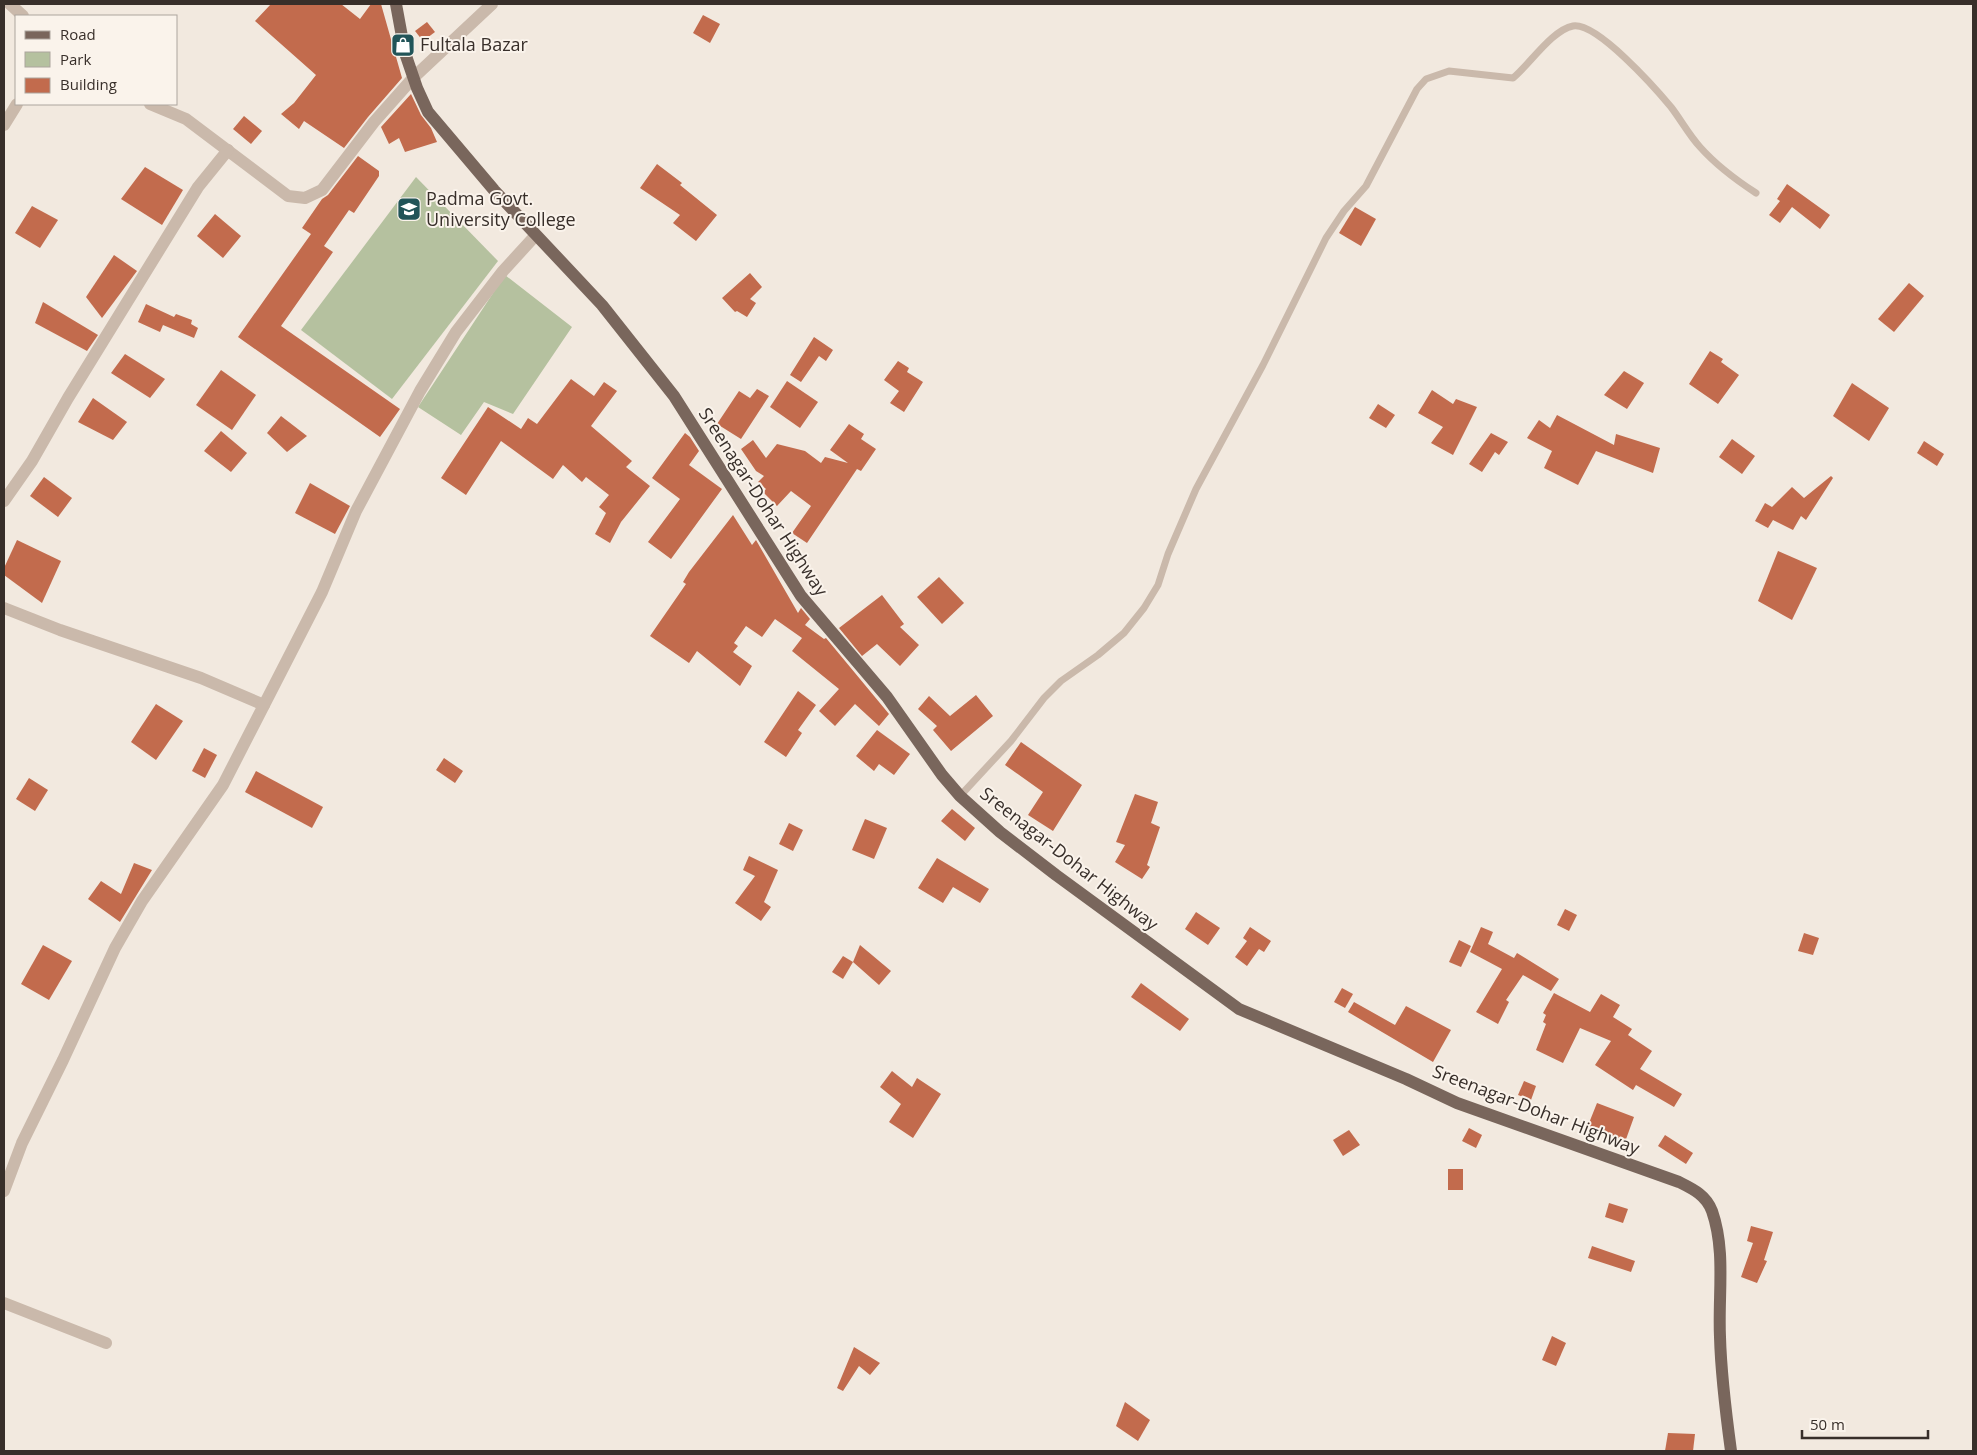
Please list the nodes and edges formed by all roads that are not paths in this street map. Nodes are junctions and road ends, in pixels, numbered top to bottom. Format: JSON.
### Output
{"nodes":[{"id":1,"x":10,"y":4,"type":"edge"},
{"id":2,"x":396,"y":4,"type":"edge"},
{"id":3,"x":492,"y":4,"type":"edge"},
{"id":4,"x":22,"y":15,"type":"edge"},
{"id":5,"x":413,"y":78,"type":"junction"},
{"id":6,"x":17,"y":105,"type":"edge"},
{"id":7,"x":152,"y":105,"type":"edge"},
{"id":8,"x":4,"y":125,"type":"edge"},
{"id":9,"x":228,"y":150,"type":"junction"},
{"id":10,"x":1756,"y":194,"type":"dead end"},
{"id":11,"x":535,"y":236,"type":"junction"},
{"id":12,"x":4,"y":501,"type":"edge"},
{"id":13,"x":4,"y":608,"type":"edge"},
{"id":14,"x":264,"y":705,"type":"junction"},
{"id":15,"x":960,"y":796,"type":"junction"},
{"id":16,"x":4,"y":1191,"type":"edge"},
{"id":17,"x":4,"y":1303,"type":"edge"},
{"id":18,"x":106,"y":1343,"type":"dead end"},
{"id":19,"x":1731,"y":1451,"type":"edge"}],
"edges":[{"from":1,"to":4,"type":"street"},
{"from":2,"to":5,"type":"main road","name":"Sreenagar-Dohar Highway"},
{"from":3,"to":5,"type":"street"},
{"from":5,"to":9,"type":"street"},
{"from":5,"to":11,"type":"main road","name":"Sreenagar-Dohar Highway"},
{"from":6,"to":8,"type":"street"},
{"from":7,"to":9,"type":"street"},
{"from":9,"to":12,"type":"street"},
{"from":10,"to":15,"type":"lane"},
{"from":11,"to":14,"type":"street"},
{"from":11,"to":15,"type":"main road","name":"Sreenagar-Dohar Highway"},
{"from":13,"to":14,"type":"street"},
{"from":14,"to":16,"type":"street"},
{"from":15,"to":19,"type":"main road","name":"Sreenagar-Dohar Highway"},
{"from":17,"to":18,"type":"street"}]}
